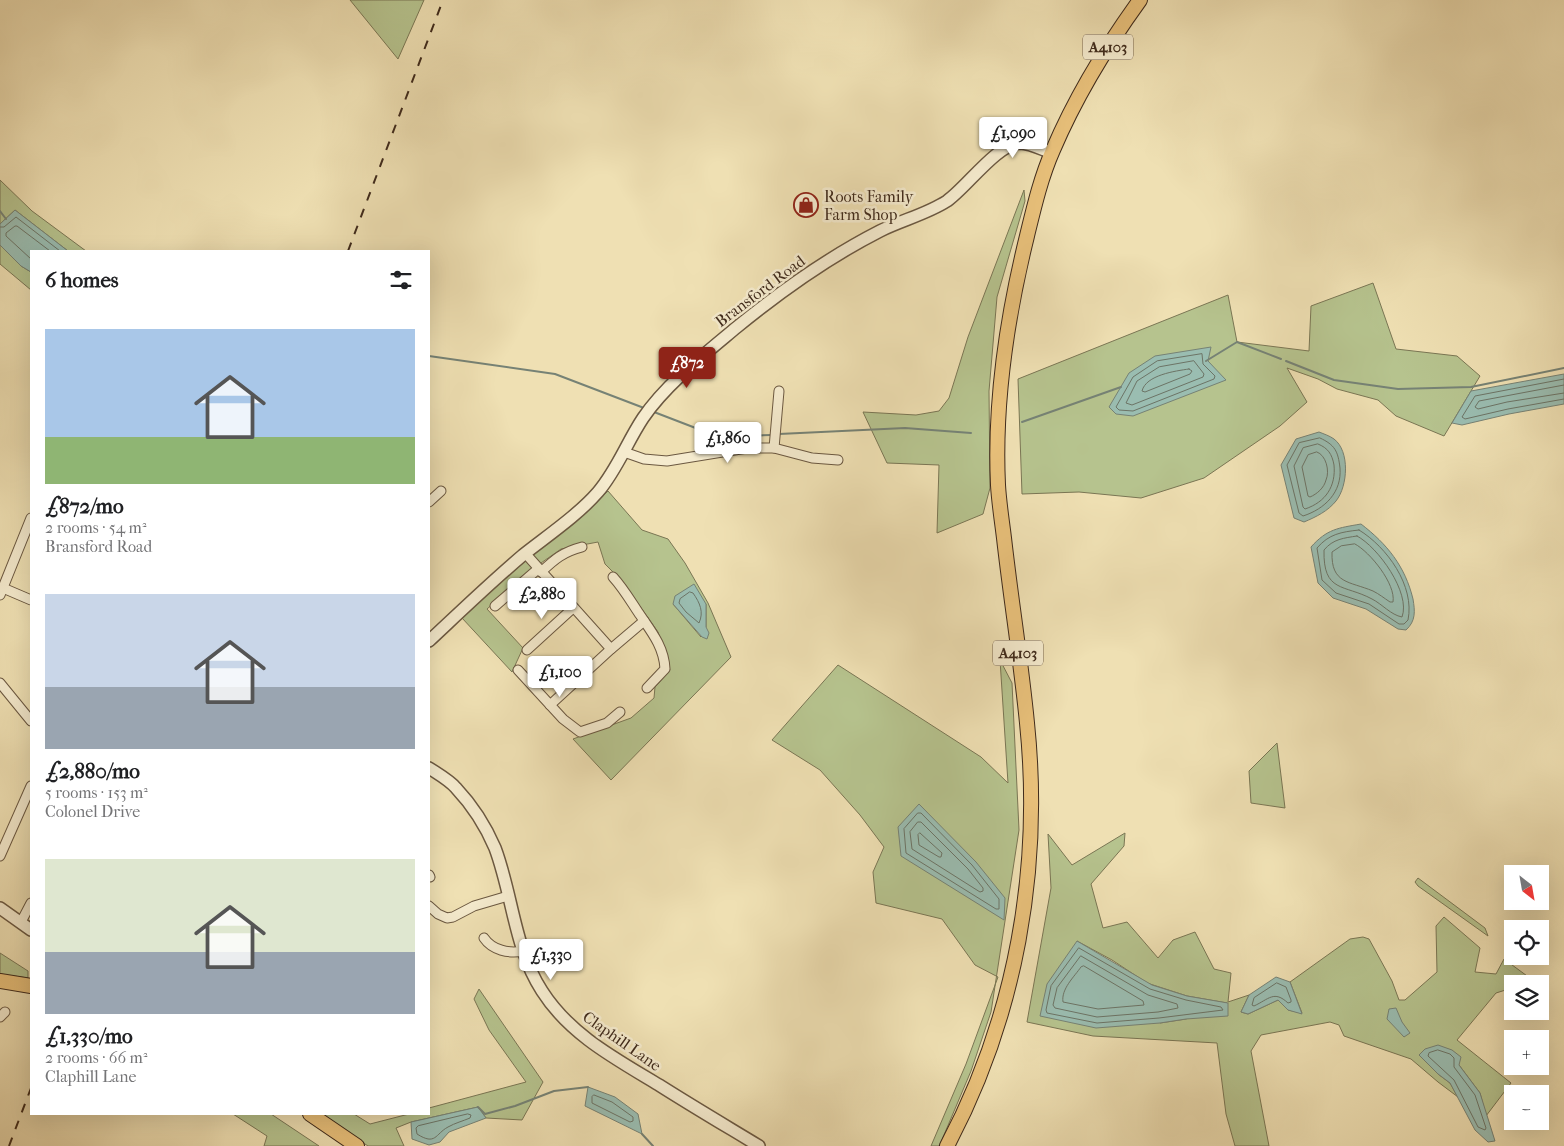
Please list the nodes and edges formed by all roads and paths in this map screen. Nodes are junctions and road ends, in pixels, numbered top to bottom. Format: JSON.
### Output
{"nodes":[{"id":1,"x":1140,"y":0,"type":"edge"},
{"id":2,"x":1052,"y":153,"type":"junction"},
{"id":3,"x":779,"y":391,"type":"dead end"},
{"id":4,"x":774,"y":448,"type":"junction"},
{"id":5,"x":624,"y":452,"type":"junction"},
{"id":6,"x":838,"y":460,"type":"dead end"},
{"id":7,"x":441,"y":491,"type":"dead end"},
{"id":8,"x":430,"y":501,"type":"edge"},
{"id":9,"x":30,"y":520,"type":"edge"},
{"id":10,"x":582,"y":547,"type":"dead end"},
{"id":11,"x":525,"y":553,"type":"junction"},
{"id":12,"x":539,"y":571,"type":"junction"},
{"id":13,"x":613,"y":577,"type":"dead end"},
{"id":14,"x":1,"y":591,"type":"edge"},
{"id":15,"x":30,"y":600,"type":"edge"},
{"id":16,"x":495,"y":606,"type":"dead end"},
{"id":17,"x":573,"y":608,"type":"junction"},
{"id":18,"x":644,"y":621,"type":"junction"},
{"id":19,"x":430,"y":638,"type":"edge"},
{"id":20,"x":611,"y":649,"type":"junction"},
{"id":21,"x":527,"y":650,"type":"dead end"},
{"id":22,"x":518,"y":670,"type":"dead end"},
{"id":23,"x":0,"y":683,"type":"edge"},
{"id":24,"x":647,"y":688,"type":"dead end"},
{"id":25,"x":550,"y":705,"type":"junction"},
{"id":26,"x":620,"y":712,"type":"dead end"},
{"id":27,"x":30,"y":720,"type":"edge"},
{"id":28,"x":430,"y":769,"type":"edge"},
{"id":29,"x":30,"y":788,"type":"edge"},
{"id":30,"x":0,"y":856,"type":"edge"},
{"id":31,"x":508,"y":896,"type":"junction"},
{"id":32,"x":30,"y":905,"type":"edge"},
{"id":33,"x":430,"y":907,"type":"edge"},
{"id":34,"x":0,"y":908,"type":"edge"},
{"id":35,"x":20,"y":922,"type":"junction"},
{"id":36,"x":30,"y":929,"type":"edge"},
{"id":37,"x":484,"y":938,"type":"dead end"},
{"id":38,"x":523,"y":950,"type":"junction"},
{"id":39,"x":0,"y":981,"type":"edge"},
{"id":40,"x":30,"y":986,"type":"edge"},
{"id":41,"x":311,"y":1115,"type":"edge"},
{"id":42,"x":357,"y":1146,"type":"edge"},
{"id":43,"x":759,"y":1146,"type":"edge"},
{"id":44,"x":947,"y":1146,"type":"edge"}],
"edges":[{"from":1,"to":2,"type":"highway","number":"A4103"},
{"from":2,"to":5,"type":"street","name":"Bransford Road"},
{"from":2,"to":44,"type":"highway","number":"A4103"},
{"from":3,"to":4,"type":"street"},
{"from":4,"to":5,"type":"street"},
{"from":4,"to":6,"type":"street"},
{"from":5,"to":11,"type":"street","name":"Bransford Road"},
{"from":7,"to":8,"type":"street"},
{"from":9,"to":14,"type":"street"},
{"from":10,"to":12,"type":"street"},
{"from":11,"to":12,"type":"street"},
{"from":11,"to":19,"type":"street","name":"Bransford Road"},
{"from":12,"to":16,"type":"street"},
{"from":12,"to":17,"type":"street"},
{"from":13,"to":18,"type":"street"},
{"from":14,"to":15,"type":"street"},
{"from":17,"to":20,"type":"street"},
{"from":17,"to":21,"type":"street"},
{"from":18,"to":20,"type":"street"},
{"from":18,"to":24,"type":"street"},
{"from":20,"to":25,"type":"street"},
{"from":22,"to":25,"type":"street"},
{"from":23,"to":27,"type":"street"},
{"from":25,"to":26,"type":"street"},
{"from":28,"to":31,"type":"street","name":"Claphill Lane"},
{"from":29,"to":30,"type":"street"},
{"from":31,"to":33,"type":"street"},
{"from":31,"to":38,"type":"street","name":"Claphill Lane"},
{"from":32,"to":35,"type":"street"},
{"from":34,"to":35,"type":"street"},
{"from":35,"to":36,"type":"street"},
{"from":37,"to":38,"type":"street"},
{"from":38,"to":43,"type":"street","name":"Claphill Lane"},
{"from":39,"to":40,"type":"highway"},
{"from":41,"to":42,"type":"highway"}]}
